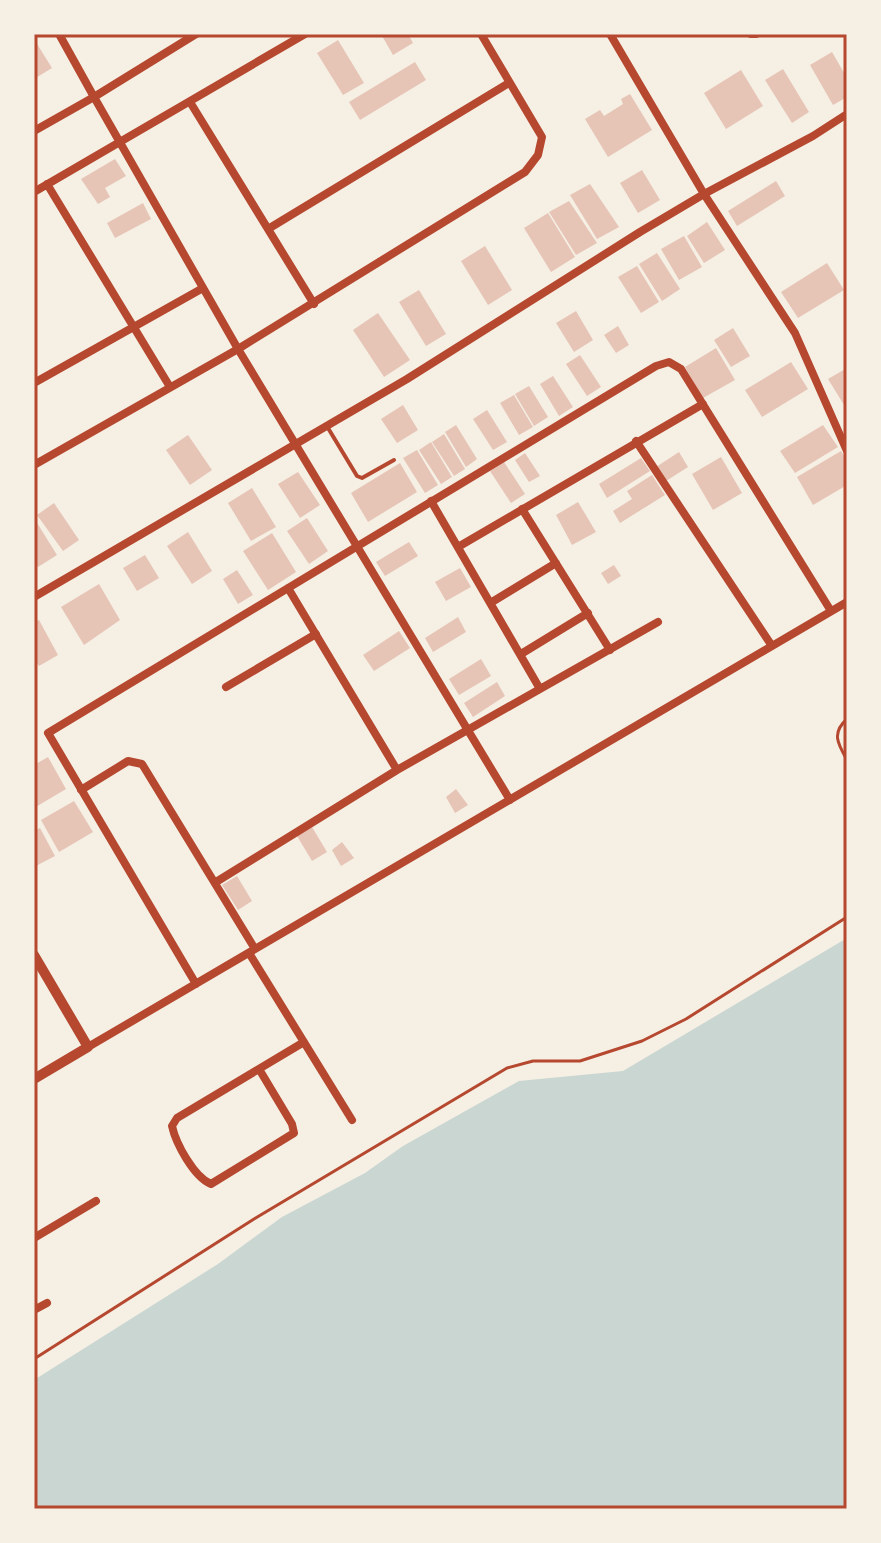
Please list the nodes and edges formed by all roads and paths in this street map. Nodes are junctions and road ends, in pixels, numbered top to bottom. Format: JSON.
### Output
{"nodes":[{"id":1,"x":59,"y":34,"type":"edge"},
{"id":2,"x":196,"y":34,"type":"edge"},
{"id":3,"x":305,"y":34,"type":"edge"},
{"id":4,"x":481,"y":34,"type":"edge"},
{"id":5,"x":610,"y":34,"type":"edge"},
{"id":6,"x":509,"y":83,"type":"junction"},
{"id":7,"x":94,"y":97,"type":"junction"},
{"id":8,"x":190,"y":102,"type":"junction"},
{"id":9,"x":847,"y":114,"type":"edge"},
{"id":10,"x":34,"y":131,"type":"edge"},
{"id":11,"x":119,"y":142,"type":"junction"},
{"id":12,"x":47,"y":184,"type":"junction"},
{"id":13,"x":34,"y":192,"type":"edge"},
{"id":14,"x":704,"y":194,"type":"junction"},
{"id":15,"x":268,"y":229,"type":"junction"},
{"id":16,"x":203,"y":288,"type":"junction"},
{"id":17,"x":314,"y":304,"type":"junction"},
{"id":18,"x":134,"y":326,"type":"junction"},
{"id":19,"x":238,"y":349,"type":"junction"},
{"id":20,"x":34,"y":383,"type":"edge"},
{"id":21,"x":170,"y":387,"type":"junction"},
{"id":22,"x":703,"y":404,"type":"junction"},
{"id":23,"x":326,"y":426,"type":"junction"},
{"id":24,"x":636,"y":441,"type":"junction"},
{"id":25,"x":296,"y":444,"type":"junction"},
{"id":26,"x":847,"y":451,"type":"edge"},
{"id":27,"x":394,"y":460,"type":"dead end"},
{"id":28,"x":34,"y":465,"type":"edge"},
{"id":29,"x":431,"y":501,"type":"junction"},
{"id":30,"x":522,"y":509,"type":"junction"},
{"id":31,"x":357,"y":545,"type":"junction"},
{"id":32,"x":458,"y":547,"type":"junction"},
{"id":33,"x":556,"y":563,"type":"junction"},
{"id":34,"x":288,"y":588,"type":"junction"},
{"id":35,"x":34,"y":597,"type":"edge"},
{"id":36,"x":492,"y":602,"type":"junction"},
{"id":37,"x":847,"y":602,"type":"edge"},
{"id":38,"x":831,"y":611,"type":"junction"},
{"id":39,"x":588,"y":613,"type":"junction"},
{"id":40,"x":658,"y":622,"type":"dead end"},
{"id":41,"x":316,"y":634,"type":"junction"},
{"id":42,"x":772,"y":646,"type":"junction"},
{"id":43,"x":610,"y":650,"type":"junction"},
{"id":44,"x":521,"y":654,"type":"junction"},
{"id":45,"x":226,"y":687,"type":"dead end"},
{"id":46,"x":540,"y":689,"type":"junction"},
{"id":47,"x":847,"y":719,"type":"edge"},
{"id":48,"x":469,"y":730,"type":"junction"},
{"id":49,"x":847,"y":760,"type":"edge"},
{"id":50,"x":397,"y":770,"type":"junction"},
{"id":51,"x":81,"y":790,"type":"junction"},
{"id":52,"x":510,"y":800,"type":"junction"},
{"id":53,"x":216,"y":882,"type":"junction"},
{"id":54,"x":847,"y":917,"type":"edge"},
{"id":55,"x":252,"y":951,"type":"junction"},
{"id":56,"x":34,"y":955,"type":"edge"},
{"id":57,"x":196,"y":984,"type":"junction"},
{"id":58,"x":304,"y":1042,"type":"junction"},
{"id":59,"x":88,"y":1047,"type":"junction"},
{"id":60,"x":259,"y":1069,"type":"junction"},
{"id":61,"x":34,"y":1079,"type":"edge"},
{"id":62,"x":352,"y":1120,"type":"dead end"},
{"id":63,"x":96,"y":1201,"type":"dead end"},
{"id":64,"x":34,"y":1238,"type":"edge"},
{"id":65,"x":47,"y":1303,"type":"dead end"},
{"id":66,"x":34,"y":1310,"type":"edge"},
{"id":67,"x":34,"y":1359,"type":"edge"}],
"edges":[{"from":1,"to":7,"type":"street"},
{"from":2,"to":7,"type":"street"},
{"from":3,"to":8,"type":"street"},
{"from":4,"to":6,"type":"street"},
{"from":5,"to":14,"type":"street"},
{"from":6,"to":15,"type":"street"},
{"from":6,"to":17,"type":"street"},
{"from":7,"to":10,"type":"street"},
{"from":7,"to":11,"type":"street"},
{"from":8,"to":11,"type":"street"},
{"from":8,"to":15,"type":"street"},
{"from":9,"to":14,"type":"street"},
{"from":11,"to":12,"type":"street"},
{"from":11,"to":16,"type":"street"},
{"from":12,"to":13,"type":"street"},
{"from":12,"to":18,"type":"street"},
{"from":14,"to":23,"type":"street"},
{"from":14,"to":26,"type":"street"},
{"from":15,"to":17,"type":"street"},
{"from":16,"to":18,"type":"street"},
{"from":16,"to":19,"type":"street"},
{"from":17,"to":19,"type":"street"},
{"from":18,"to":20,"type":"street"},
{"from":18,"to":21,"type":"street"},
{"from":19,"to":21,"type":"street"},
{"from":19,"to":25,"type":"street"},
{"from":21,"to":28,"type":"street"},
{"from":22,"to":24,"type":"street"},
{"from":22,"to":29,"type":"street"},
{"from":22,"to":38,"type":"street"},
{"from":23,"to":25,"type":"street"},
{"from":23,"to":27,"type":"lane"},
{"from":24,"to":30,"type":"street"},
{"from":24,"to":42,"type":"street"},
{"from":25,"to":31,"type":"street"},
{"from":25,"to":35,"type":"street"},
{"from":29,"to":31,"type":"street"},
{"from":29,"to":32,"type":"street"},
{"from":30,"to":32,"type":"street"},
{"from":30,"to":33,"type":"street"},
{"from":31,"to":34,"type":"street"},
{"from":31,"to":48,"type":"street"},
{"from":32,"to":36,"type":"street"},
{"from":33,"to":36,"type":"street"},
{"from":33,"to":39,"type":"street"},
{"from":34,"to":41,"type":"street"},
{"from":34,"to":51,"type":"street"},
{"from":36,"to":44,"type":"street"},
{"from":37,"to":38,"type":"street"},
{"from":38,"to":42,"type":"street"},
{"from":39,"to":43,"type":"street"},
{"from":39,"to":44,"type":"street"},
{"from":40,"to":43,"type":"street"},
{"from":41,"to":45,"type":"street"},
{"from":41,"to":50,"type":"street"},
{"from":42,"to":52,"type":"street"},
{"from":43,"to":46,"type":"street"},
{"from":44,"to":46,"type":"street"},
{"from":46,"to":48,"type":"street"},
{"from":47,"to":49,"type":"path"},
{"from":48,"to":50,"type":"street"},
{"from":48,"to":52,"type":"street"},
{"from":50,"to":53,"type":"street"},
{"from":51,"to":53,"type":"street"},
{"from":51,"to":57,"type":"street"},
{"from":52,"to":55,"type":"street"},
{"from":53,"to":55,"type":"street"},
{"from":54,"to":67,"type":"path"},
{"from":55,"to":57,"type":"street"},
{"from":55,"to":58,"type":"street"},
{"from":56,"to":59,"type":"street"},
{"from":57,"to":59,"type":"street"},
{"from":58,"to":60,"type":"street"},
{"from":58,"to":62,"type":"street"},
{"from":59,"to":61,"type":"street"},
{"from":60,"to":60,"type":"street"},
{"from":63,"to":64,"type":"street"},
{"from":65,"to":66,"type":"street"}]}
